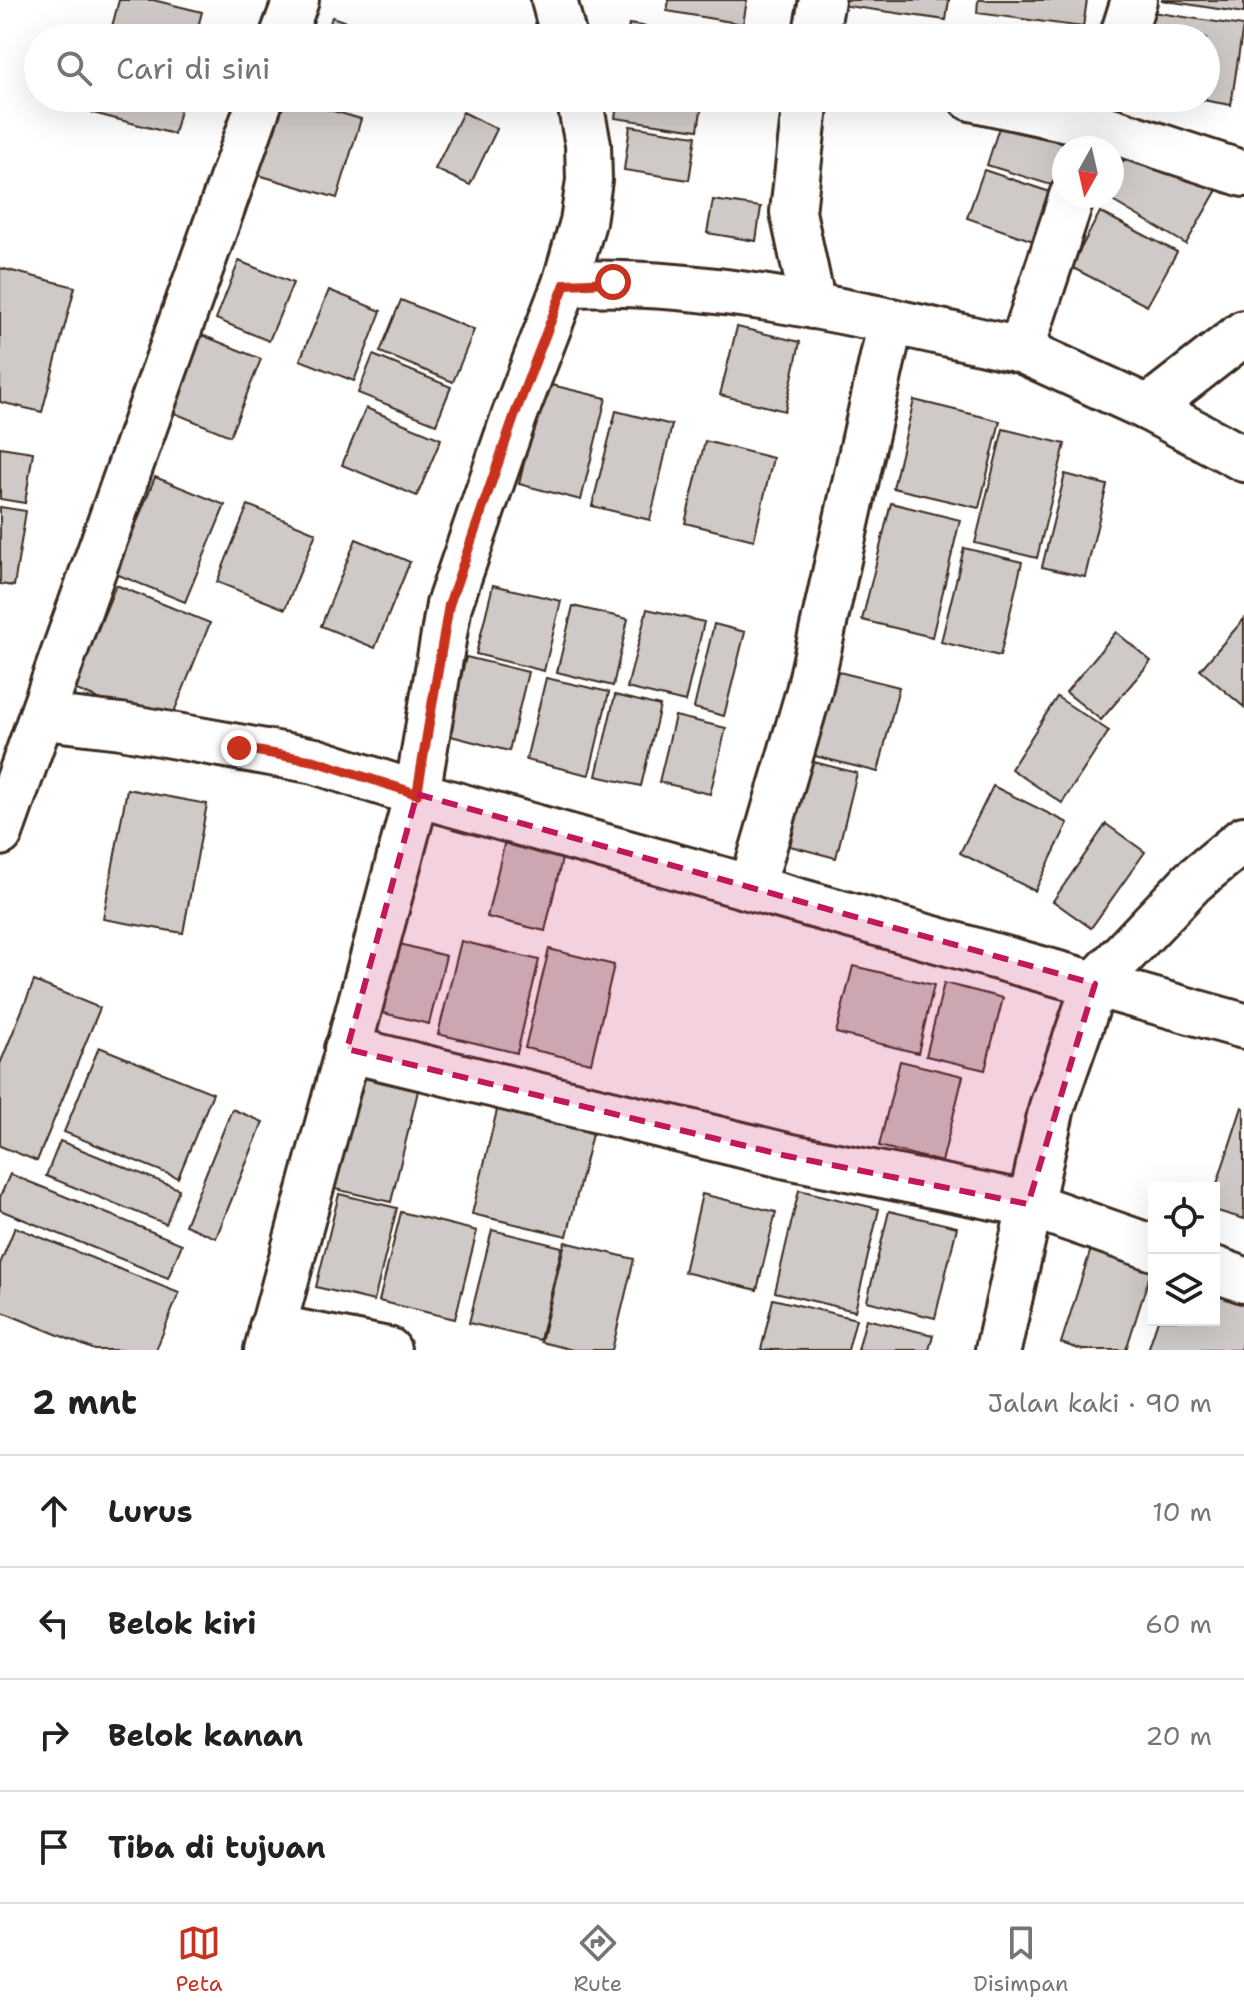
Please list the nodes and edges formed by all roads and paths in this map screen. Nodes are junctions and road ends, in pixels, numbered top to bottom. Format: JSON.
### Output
{"nodes":[{"id":1,"x":296,"y":0,"type":"edge"},
{"id":2,"x":554,"y":0,"type":"edge"},
{"id":3,"x":822,"y":0,"type":"edge"},
{"id":4,"x":1134,"y":0,"type":"edge"},
{"id":5,"x":287,"y":24,"type":"edge"},
{"id":6,"x":560,"y":24,"type":"edge"},
{"id":7,"x":818,"y":24,"type":"edge"},
{"id":8,"x":1126,"y":24,"type":"edge"},
{"id":9,"x":256,"y":112,"type":"edge"},
{"id":10,"x":582,"y":112,"type":"edge"},
{"id":11,"x":804,"y":112,"type":"edge"},
{"id":12,"x":1038,"y":112,"type":"edge"},
{"id":13,"x":1095,"y":124,"type":"edge"},
{"id":14,"x":1244,"y":174,"type":"edge"},
{"id":15,"x":1068,"y":208,"type":"edge"},
{"id":16,"x":565,"y":284,"type":"junction"},
{"id":17,"x":813,"y":306,"type":"junction"},
{"id":18,"x":891,"y":321,"type":"junction"},
{"id":19,"x":1244,"y":333,"type":"edge"},
{"id":20,"x":1021,"y":350,"type":"junction"},
{"id":21,"x":1148,"y":408,"type":"junction"},
{"id":22,"x":1244,"y":459,"type":"edge"},
{"id":23,"x":44,"y":717,"type":"junction"},
{"id":24,"x":417,"y":794,"type":"junction"},
{"id":25,"x":0,"y":833,"type":"edge"},
{"id":26,"x":1244,"y":839,"type":"edge"},
{"id":27,"x":752,"y":887,"type":"junction"},
{"id":28,"x":1095,"y":984,"type":"junction"},
{"id":29,"x":1244,"y":1026,"type":"edge"},
{"id":30,"x":347,"y":1049,"type":"junction"},
{"id":31,"x":1028,"y":1204,"type":"junction"},
{"id":32,"x":1148,"y":1246,"type":"edge"},
{"id":33,"x":1220,"y":1271,"type":"edge"},
{"id":34,"x":1244,"y":1280,"type":"edge"},
{"id":35,"x":270,"y":1339,"type":"edge"},
{"id":36,"x":388,"y":1350,"type":"edge"},
{"id":37,"x":998,"y":1350,"type":"edge"}],
"edges":[{"from":1,"to":5,"type":"street"},
{"from":2,"to":6,"type":"street"},
{"from":3,"to":7,"type":"street"},
{"from":4,"to":8,"type":"street"},
{"from":9,"to":23,"type":"street"},
{"from":10,"to":16,"type":"street"},
{"from":11,"to":17,"type":"street"},
{"from":12,"to":13,"type":"street"},
{"from":13,"to":14,"type":"street"},
{"from":15,"to":20,"type":"street"},
{"from":16,"to":17,"type":"street"},
{"from":16,"to":24,"type":"street"},
{"from":17,"to":18,"type":"street"},
{"from":18,"to":20,"type":"street"},
{"from":18,"to":27,"type":"street"},
{"from":19,"to":21,"type":"street"},
{"from":20,"to":21,"type":"street"},
{"from":21,"to":22,"type":"street"},
{"from":23,"to":24,"type":"street"},
{"from":23,"to":25,"type":"street"},
{"from":24,"to":27,"type":"street"},
{"from":24,"to":30,"type":"street"},
{"from":26,"to":28,"type":"street"},
{"from":27,"to":28,"type":"street"},
{"from":28,"to":29,"type":"street"},
{"from":28,"to":31,"type":"street"},
{"from":30,"to":31,"type":"street"},
{"from":30,"to":35,"type":"street"},
{"from":31,"to":32,"type":"street"},
{"from":31,"to":37,"type":"street"},
{"from":33,"to":34,"type":"street"},
{"from":35,"to":36,"type":"street"}]}
